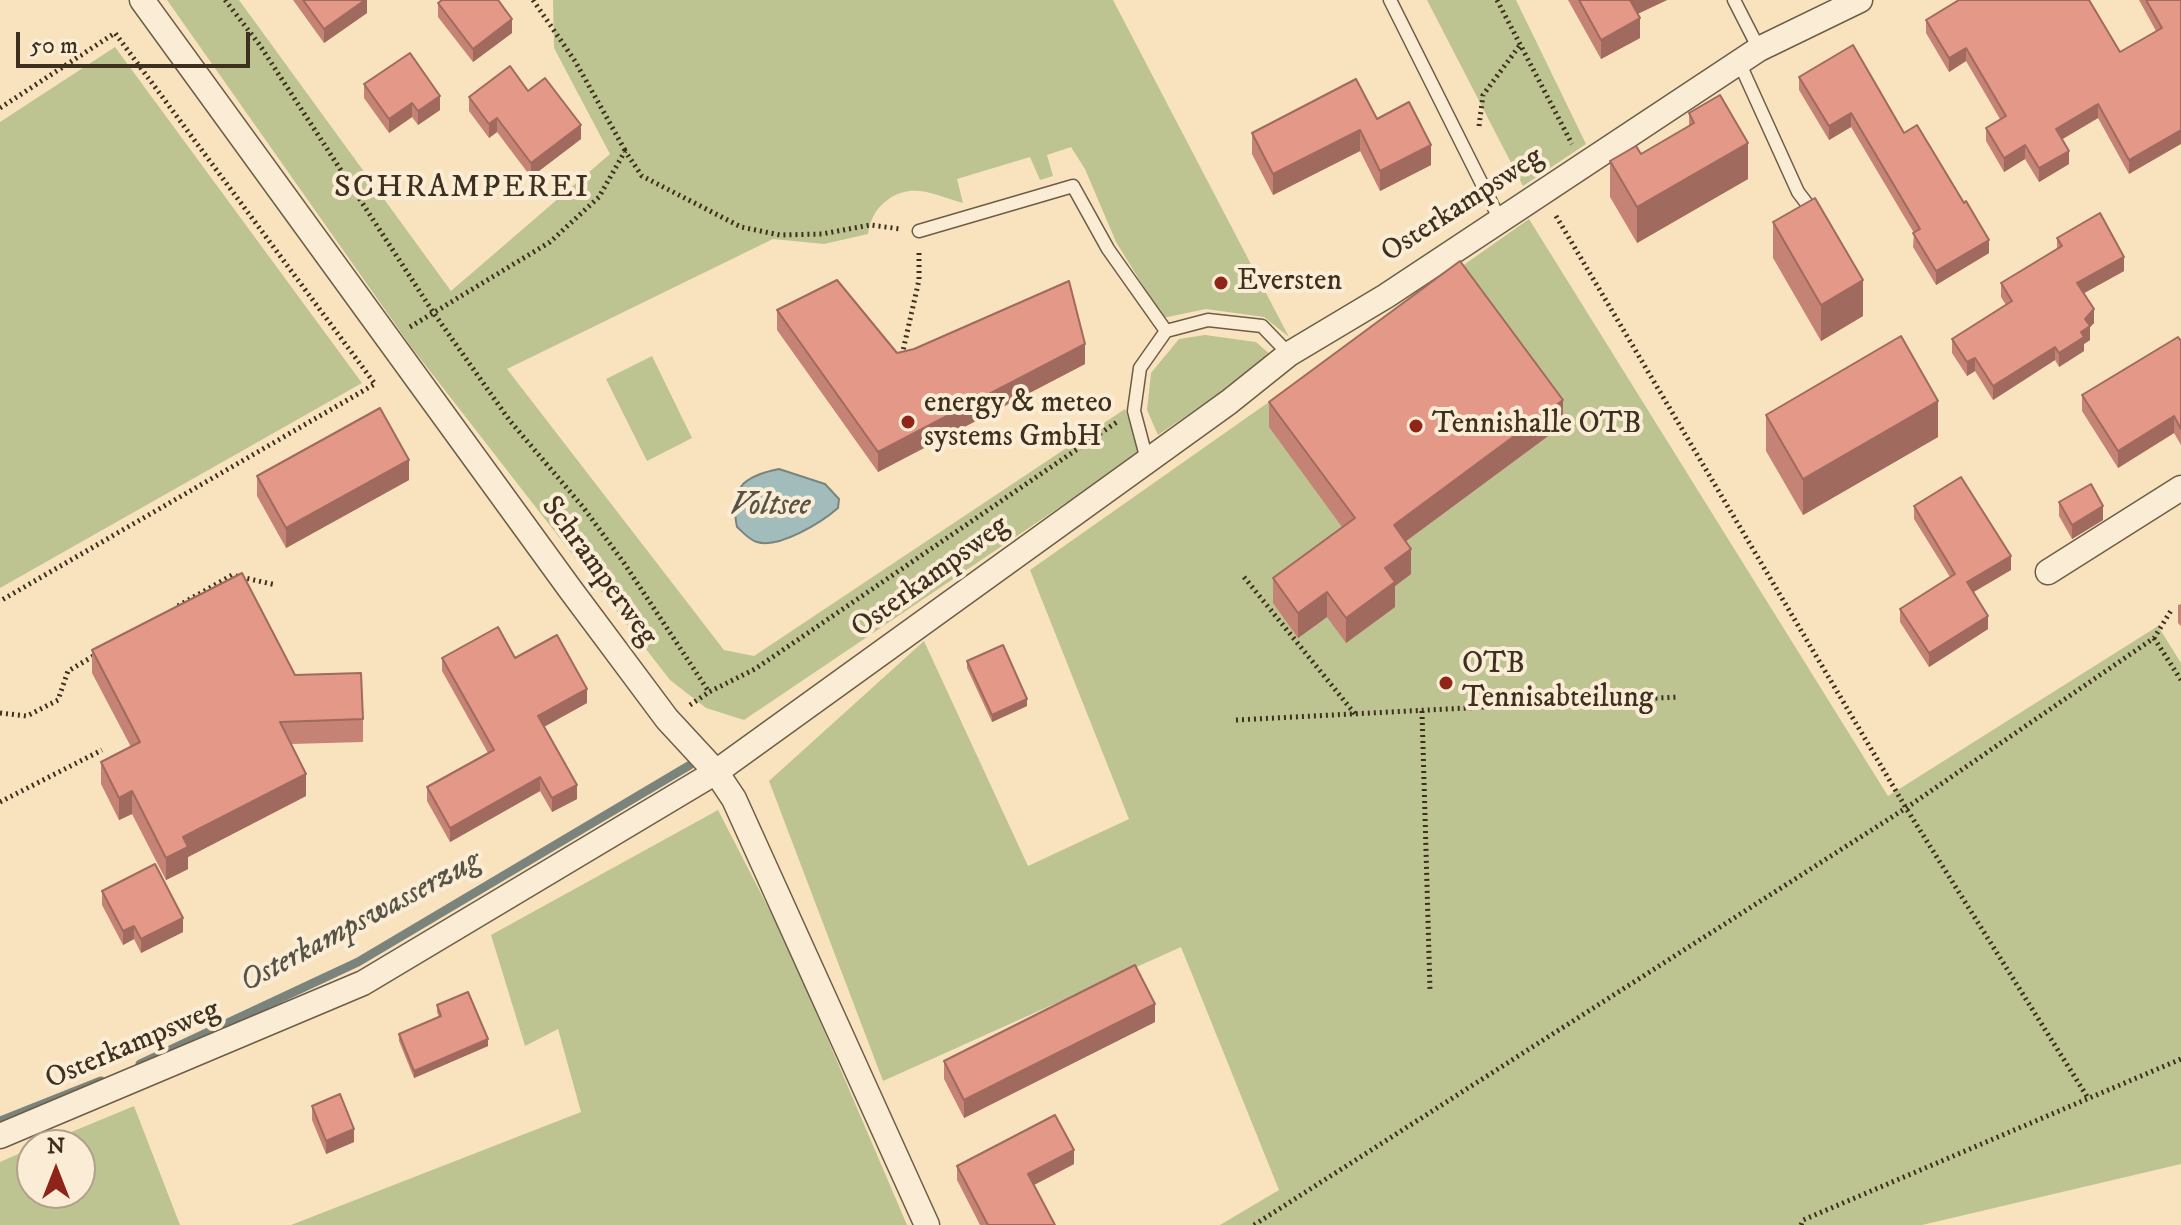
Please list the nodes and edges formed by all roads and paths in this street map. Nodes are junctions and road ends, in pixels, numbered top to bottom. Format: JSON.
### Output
{"nodes":[{"id":1,"x":142,"y":0,"type":"edge"},
{"id":2,"x":225,"y":0,"type":"edge"},
{"id":3,"x":533,"y":0,"type":"edge"},
{"id":4,"x":1390,"y":0,"type":"edge"},
{"id":5,"x":1497,"y":0,"type":"edge"},
{"id":6,"x":1734,"y":0,"type":"edge"},
{"id":7,"x":1860,"y":0,"type":"edge"},
{"id":8,"x":1520,"y":45,"type":"junction"},
{"id":9,"x":1749,"y":56,"type":"junction"},
{"id":10,"x":0,"y":108,"type":"edge"},
{"id":11,"x":627,"y":153,"type":"junction"},
{"id":12,"x":1583,"y":166,"type":"junction"},
{"id":13,"x":1473,"y":167,"type":"junction"},
{"id":14,"x":1542,"y":192,"type":"junction"},
{"id":15,"x":1500,"y":220,"type":"junction"},
{"id":16,"x":1825,"y":227,"type":"edge"},
{"id":17,"x":919,"y":231,"type":"junction"},
{"id":18,"x":433,"y":312,"type":"junction"},
{"id":19,"x":1166,"y":331,"type":"junction"},
{"id":20,"x":389,"y":341,"type":"junction"},
{"id":21,"x":1289,"y":354,"type":"junction"},
{"id":22,"x":899,"y":370,"type":"edge"},
{"id":23,"x":1134,"y":411,"type":"junction"},
{"id":24,"x":1147,"y":460,"type":"junction"},
{"id":25,"x":2181,"y":488,"type":"edge"},
{"id":26,"x":2048,"y":572,"type":"dead end"},
{"id":27,"x":1244,"y":577,"type":"dead end"},
{"id":28,"x":276,"y":585,"type":"dead end"},
{"id":29,"x":0,"y":601,"type":"edge"},
{"id":30,"x":177,"y":607,"type":"edge"},
{"id":31,"x":2172,"y":609,"type":"dead end"},
{"id":32,"x":2154,"y":638,"type":"junction"},
{"id":33,"x":109,"y":647,"type":"edge"},
{"id":34,"x":2181,"y":680,"type":"edge"},
{"id":35,"x":1678,"y":697,"type":"dead end"},
{"id":36,"x":1422,"y":711,"type":"junction"},
{"id":37,"x":0,"y":713,"type":"edge"},
{"id":38,"x":1356,"y":715,"type":"junction"},
{"id":39,"x":1236,"y":720,"type":"dead end"},
{"id":40,"x":102,"y":750,"type":"dead end"},
{"id":41,"x":716,"y":772,"type":"junction"},
{"id":42,"x":0,"y":802,"type":"edge"},
{"id":43,"x":1906,"y":808,"type":"junction"},
{"id":44,"x":1430,"y":990,"type":"dead end"},
{"id":45,"x":2181,"y":1059,"type":"edge"},
{"id":46,"x":2088,"y":1098,"type":"junction"},
{"id":47,"x":0,"y":1136,"type":"edge"},
{"id":48,"x":927,"y":1225,"type":"edge"},
{"id":49,"x":1254,"y":1225,"type":"edge"},
{"id":50,"x":1801,"y":1225,"type":"edge"}],
"edges":[{"from":1,"to":20,"type":"street","name":"Schramperweg"},
{"from":2,"to":18,"type":"path"},
{"from":3,"to":11,"type":"path"},
{"from":4,"to":13,"type":"lane"},
{"from":5,"to":8,"type":"path"},
{"from":6,"to":9,"type":"lane"},
{"from":7,"to":9,"type":"street","name":"Osterkampsweg"},
{"from":8,"to":12,"type":"path"},
{"from":8,"to":13,"type":"path"},
{"from":9,"to":12,"type":"street","name":"Osterkampsweg"},
{"from":9,"to":16,"type":"lane"},
{"from":10,"to":29,"type":"path"},
{"from":11,"to":17,"type":"path"},
{"from":11,"to":18,"type":"path"},
{"from":12,"to":14,"type":"street","name":"Osterkampsweg"},
{"from":13,"to":15,"type":"lane"},
{"from":14,"to":15,"type":"street","name":"Osterkampsweg"},
{"from":14,"to":43,"type":"path"},
{"from":15,"to":21,"type":"street","name":"Osterkampsweg"},
{"from":17,"to":19,"type":"lane"},
{"from":17,"to":22,"type":"path"},
{"from":18,"to":20,"type":"path"},
{"from":18,"to":23,"type":"path"},
{"from":19,"to":21,"type":"lane"},
{"from":19,"to":23,"type":"lane"},
{"from":20,"to":41,"type":"street","name":"Schramperweg"},
{"from":21,"to":24,"type":"street","name":"Osterkampsweg"},
{"from":23,"to":24,"type":"lane"},
{"from":24,"to":41,"type":"street","name":"Osterkampsweg"},
{"from":25,"to":26,"type":"street"},
{"from":27,"to":38,"type":"path"},
{"from":28,"to":30,"type":"path"},
{"from":31,"to":32,"type":"path"},
{"from":32,"to":34,"type":"path"},
{"from":32,"to":43,"type":"path"},
{"from":33,"to":37,"type":"path"},
{"from":35,"to":36,"type":"path"},
{"from":36,"to":38,"type":"path"},
{"from":36,"to":44,"type":"path"},
{"from":38,"to":39,"type":"path"},
{"from":40,"to":42,"type":"path"},
{"from":41,"to":47,"type":"street","name":"Osterkampsweg"},
{"from":41,"to":48,"type":"street","name":"Schramperweg"},
{"from":43,"to":46,"type":"path"},
{"from":43,"to":49,"type":"path"},
{"from":45,"to":46,"type":"path"},
{"from":46,"to":50,"type":"path"}]}
